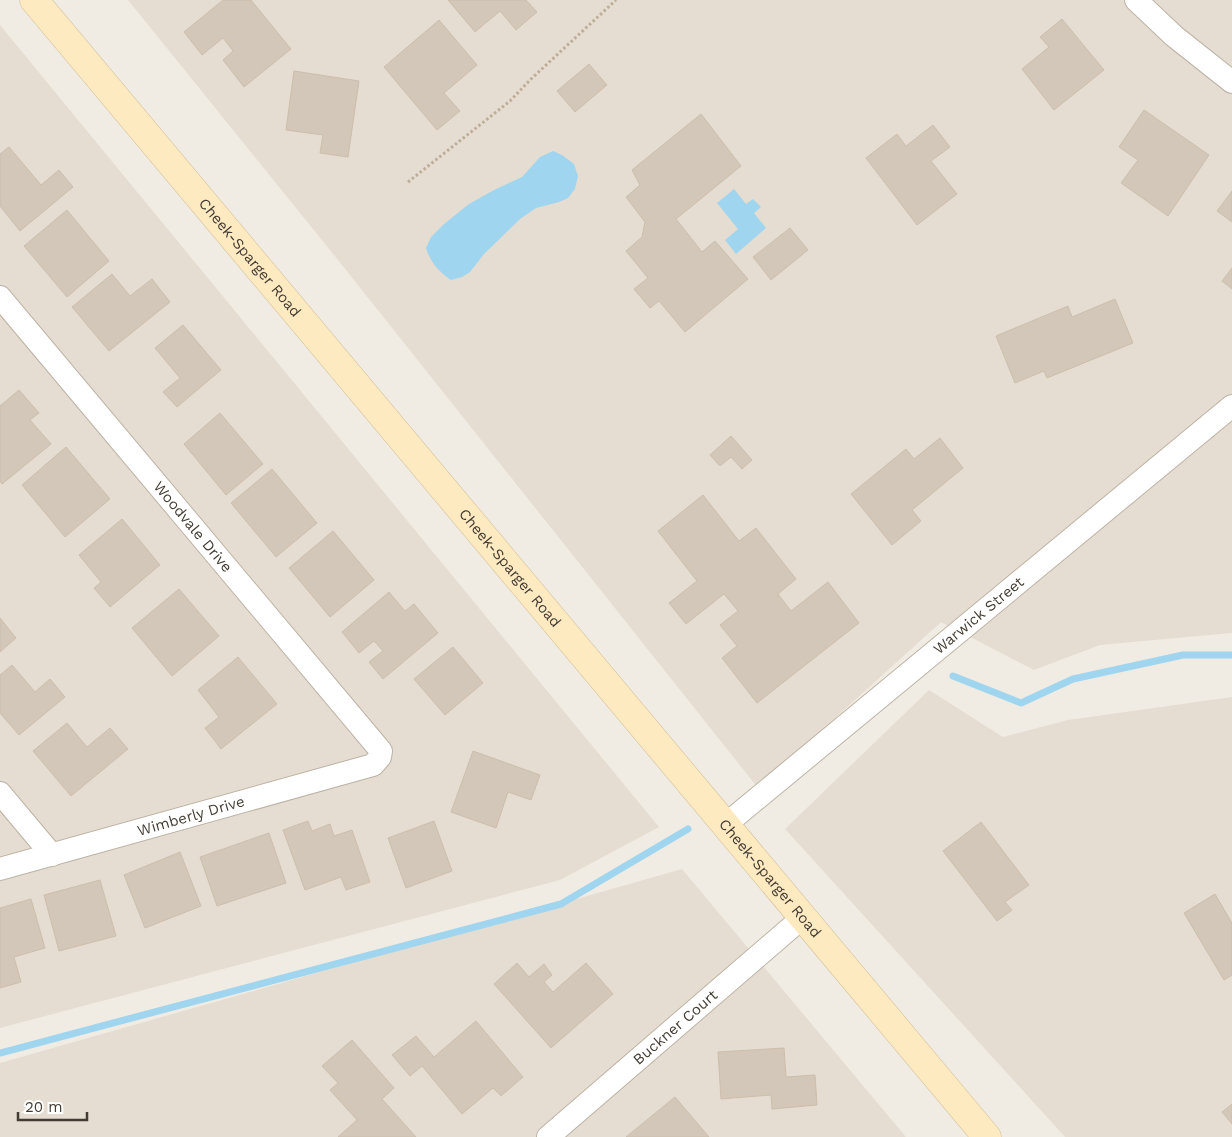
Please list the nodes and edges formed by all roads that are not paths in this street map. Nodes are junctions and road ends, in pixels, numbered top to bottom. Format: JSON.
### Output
{"nodes":[{"id":1,"x":34,"y":0,"type":"edge"},
{"id":2,"x":1136,"y":0,"type":"edge"},
{"id":3,"x":1232,"y":82,"type":"edge"},
{"id":4,"x":0,"y":297,"type":"edge"},
{"id":5,"x":1232,"y":406,"type":"edge"},
{"id":6,"x":380,"y":758,"type":"joint"},
{"id":7,"x":0,"y":793,"type":"edge"},
{"id":8,"x":725,"y":825,"type":"junction"},
{"id":9,"x":52,"y":855,"type":"junction"},
{"id":10,"x":0,"y":869,"type":"edge"},
{"id":11,"x":802,"y":918,"type":"junction"},
{"id":12,"x":548,"y":1137,"type":"edge"},
{"id":13,"x":987,"y":1137,"type":"edge"}],
"edges":[{"from":1,"to":8,"type":"main road","name":"Cheek-Sparger Road"},
{"from":2,"to":3,"type":"street"},
{"from":4,"to":6,"type":"street","name":"Woodvale Drive"},
{"from":5,"to":8,"type":"street","name":"Warwick Street"},
{"from":6,"to":9,"type":"street","name":"Wimberly Drive"},
{"from":7,"to":9,"type":"street"},
{"from":8,"to":11,"type":"main road","name":"Cheek-Sparger Road"},
{"from":9,"to":10,"type":"street","name":"Wimberly Drive"},
{"from":11,"to":12,"type":"street","name":"Buckner Court"},
{"from":11,"to":13,"type":"main road","name":"Cheek-Sparger Road"}]}
